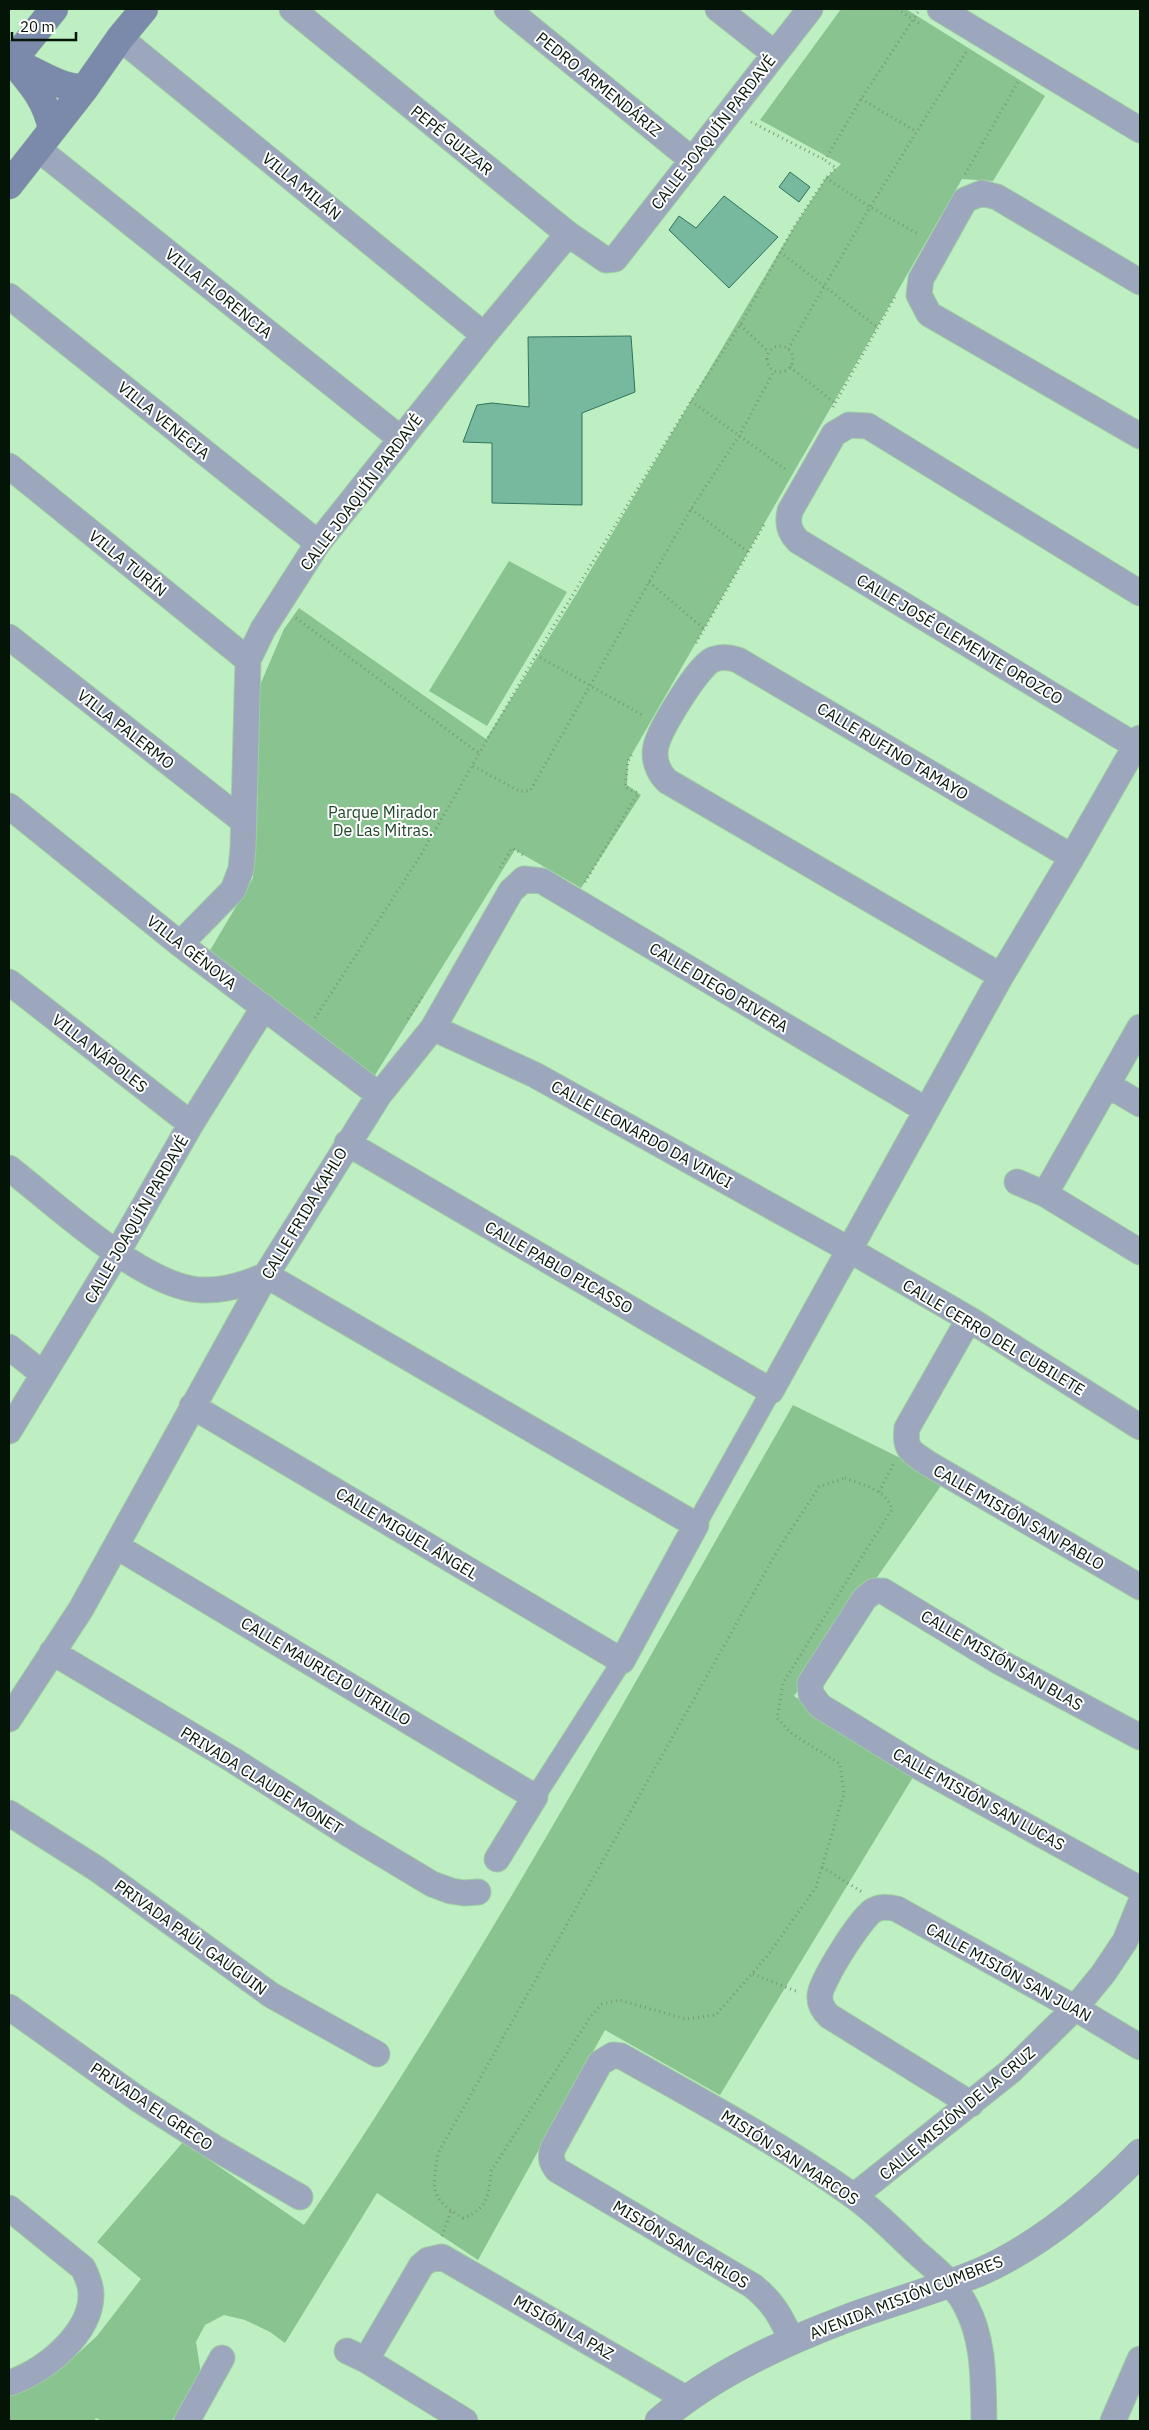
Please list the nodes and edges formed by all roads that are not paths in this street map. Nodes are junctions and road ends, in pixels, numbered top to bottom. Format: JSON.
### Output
{"nodes":[{"id":1,"x":54,"y":9,"type":"edge"},
{"id":2,"x":144,"y":9,"type":"edge"},
{"id":3,"x":292,"y":9,"type":"edge"},
{"id":4,"x":507,"y":9,"type":"edge"},
{"id":5,"x":718,"y":9,"type":"edge"},
{"id":6,"x":810,"y":9,"type":"edge"},
{"id":7,"x":940,"y":9,"type":"edge"},
{"id":8,"x":120,"y":38,"type":"junction"},
{"id":9,"x":774,"y":54,"type":"junction"},
{"id":10,"x":10,"y":61,"type":"edge"},
{"id":11,"x":85,"y":88,"type":"junction"},
{"id":12,"x":1140,"y":130,"type":"edge"},
{"id":13,"x":45,"y":139,"type":"junction"},
{"id":14,"x":691,"y":159,"type":"junction"},
{"id":15,"x":9,"y":185,"type":"edge"},
{"id":16,"x":568,"y":234,"type":"junction"},
{"id":17,"x":617,"y":256,"type":"joint"},
{"id":18,"x":1140,"y":282,"type":"edge"},
{"id":19,"x":9,"y":296,"type":"edge"},
{"id":20,"x":484,"y":335,"type":"junction"},
{"id":21,"x":1140,"y":436,"type":"edge"},
{"id":22,"x":401,"y":439,"type":"junction"},
{"id":23,"x":9,"y":466,"type":"edge"},
{"id":24,"x":318,"y":543,"type":"junction"},
{"id":25,"x":1140,"y":593,"type":"edge"},
{"id":26,"x":9,"y":637,"type":"edge"},
{"id":27,"x":248,"y":660,"type":"junction"},
{"id":28,"x":1138,"y":742,"type":"edge"},
{"id":29,"x":9,"y":806,"type":"edge"},
{"id":30,"x":243,"y":821,"type":"junction"},
{"id":31,"x":1072,"y":857,"type":"junction"},
{"id":32,"x":504,"y":882,"type":"joint"},
{"id":33,"x":180,"y":944,"type":"junction"},
{"id":34,"x":1001,"y":976,"type":"junction"},
{"id":35,"x":9,"y":982,"type":"edge"},
{"id":36,"x":264,"y":1007,"type":"junction"},
{"id":37,"x":1140,"y":1027,"type":"edge"},
{"id":38,"x":433,"y":1028,"type":"junction"},
{"id":39,"x":1108,"y":1085,"type":"junction"},
{"id":40,"x":378,"y":1095,"type":"junction"},
{"id":41,"x":1140,"y":1104,"type":"edge"},
{"id":42,"x":926,"y":1110,"type":"junction"},
{"id":43,"x":191,"y":1124,"type":"junction"},
{"id":44,"x":347,"y":1143,"type":"junction"},
{"id":45,"x":9,"y":1168,"type":"edge"},
{"id":46,"x":1017,"y":1182,"type":"dead end"},
{"id":47,"x":1045,"y":1194,"type":"junction"},
{"id":48,"x":848,"y":1249,"type":"junction"},
{"id":49,"x":1140,"y":1252,"type":"edge"},
{"id":50,"x":117,"y":1253,"type":"junction"},
{"id":51,"x":266,"y":1275,"type":"junction"},
{"id":52,"x":969,"y":1319,"type":"junction"},
{"id":53,"x":9,"y":1346,"type":"edge"},
{"id":54,"x":43,"y":1374,"type":"junction"},
{"id":55,"x":771,"y":1391,"type":"junction"},
{"id":56,"x":192,"y":1406,"type":"junction"},
{"id":57,"x":1140,"y":1427,"type":"edge"},
{"id":58,"x":9,"y":1431,"type":"edge"},
{"id":59,"x":696,"y":1525,"type":"junction"},
{"id":60,"x":116,"y":1546,"type":"junction"},
{"id":61,"x":1140,"y":1587,"type":"edge"},
{"id":62,"x":52,"y":1652,"type":"junction"},
{"id":63,"x":622,"y":1661,"type":"junction"},
{"id":64,"x":820,"y":1706,"type":"joint"},
{"id":65,"x":9,"y":1719,"type":"edge"},
{"id":66,"x":1140,"y":1737,"type":"edge"},
{"id":67,"x":534,"y":1797,"type":"junction"},
{"id":68,"x":9,"y":1813,"type":"edge"},
{"id":69,"x":497,"y":1859,"type":"dead end"},
{"id":70,"x":1140,"y":1889,"type":"edge"},
{"id":71,"x":478,"y":1892,"type":"dead end"},
{"id":72,"x":1140,"y":1904,"type":"edge"},
{"id":73,"x":9,"y":2007,"type":"edge"},
{"id":74,"x":1075,"y":2008,"type":"junction"},
{"id":75,"x":1140,"y":2047,"type":"edge"},
{"id":76,"x":377,"y":2054,"type":"dead end"},
{"id":77,"x":613,"y":2055,"type":"joint"},
{"id":78,"x":971,"y":2104,"type":"junction"},
{"id":79,"x":1140,"y":2153,"type":"edge"},
{"id":80,"x":854,"y":2196,"type":"junction"},
{"id":81,"x":300,"y":2197,"type":"dead end"},
{"id":82,"x":9,"y":2208,"type":"edge"},
{"id":83,"x":950,"y":2283,"type":"junction"},
{"id":84,"x":792,"y":2341,"type":"junction"},
{"id":85,"x":222,"y":2358,"type":"dead end"},
{"id":86,"x":1140,"y":2359,"type":"edge"},
{"id":87,"x":9,"y":2383,"type":"edge"},
{"id":88,"x":685,"y":2398,"type":"junction"},
{"id":89,"x":187,"y":2421,"type":"edge"},
{"id":90,"x":465,"y":2421,"type":"edge"},
{"id":91,"x":659,"y":2421,"type":"edge"},
{"id":92,"x":984,"y":2421,"type":"edge"},
{"id":93,"x":1113,"y":2421,"type":"edge"}],
"edges":[{"from":1,"to":10,"type":"main road"},
{"from":2,"to":8,"type":"main road"},
{"from":3,"to":16,"type":"street","name":"PEPÉ GUIZAR"},
{"from":4,"to":14,"type":"street","name":"PEDRO ARMENDÁRIZ"},
{"from":5,"to":9,"type":"street"},
{"from":6,"to":9,"type":"street","name":"CALLE JOAQUÍN PARDAVÉ"},
{"from":7,"to":12,"type":"street"},
{"from":8,"to":11,"type":"main road"},
{"from":8,"to":20,"type":"street","name":"VILLA MILÁN"},
{"from":9,"to":14,"type":"street","name":"CALLE JOAQUÍN PARDAVÉ"},
{"from":10,"to":11,"type":"main road"},
{"from":10,"to":13,"type":"main road"},
{"from":11,"to":13,"type":"main road"},
{"from":13,"to":15,"type":"main road"},
{"from":13,"to":22,"type":"street","name":"VILLA FLORENCIA"},
{"from":14,"to":17,"type":"street","name":"CALLE JOAQUÍN PARDAVÉ"},
{"from":16,"to":17,"type":"street","name":"PEPÉ GUIZAR"},
{"from":16,"to":20,"type":"street","name":"CALLE JOAQUÍN PARDAVÉ"},
{"from":18,"to":21,"type":"street"},
{"from":19,"to":24,"type":"street","name":"VILLA VENECIA"},
{"from":20,"to":22,"type":"street","name":"CALLE JOAQUÍN PARDAVÉ"},
{"from":22,"to":24,"type":"street","name":"CALLE JOAQUÍN PARDAVÉ"},
{"from":23,"to":27,"type":"street","name":"VILLA TURÍN"},
{"from":24,"to":27,"type":"street","name":"CALLE JOAQUÍN PARDAVÉ"},
{"from":25,"to":28,"type":"street","name":"CALLE JOSÉ CLEMENTE OROZCO"},
{"from":26,"to":30,"type":"street","name":"VILLA PALERMO"},
{"from":27,"to":30,"type":"street","name":"CALLE JOAQUÍN PARDAVÉ"},
{"from":28,"to":31,"type":"street"},
{"from":29,"to":33,"type":"street","name":"VILLA GÉNOVA"},
{"from":30,"to":33,"type":"street","name":"CALLE JOAQUÍN PARDAVÉ"},
{"from":31,"to":34,"type":"street"},
{"from":31,"to":34,"type":"street","name":"CALLE RUFINO TAMAYO"},
{"from":32,"to":38,"type":"street","name":"CALLE FRIDA KAHLO"},
{"from":32,"to":42,"type":"street","name":"CALLE DIEGO RIVERA"},
{"from":33,"to":36,"type":"street","name":"VILLA GÉNOVA"},
{"from":34,"to":42,"type":"street"},
{"from":35,"to":43,"type":"street","name":"VILLA NÁPOLES"},
{"from":36,"to":40,"type":"street","name":"VILLA GÉNOVA"},
{"from":36,"to":43,"type":"street","name":"CALLE JOAQUÍN PARDAVÉ"},
{"from":37,"to":39,"type":"street"},
{"from":38,"to":40,"type":"street","name":"CALLE FRIDA KAHLO"},
{"from":38,"to":48,"type":"street","name":"CALLE LEONARDO DA VINCI"},
{"from":39,"to":41,"type":"street"},
{"from":39,"to":47,"type":"street"},
{"from":40,"to":44,"type":"street","name":"CALLE FRIDA KAHLO"},
{"from":42,"to":48,"type":"street"},
{"from":43,"to":50,"type":"street","name":"CALLE JOAQUÍN PARDAVÉ"},
{"from":44,"to":51,"type":"street","name":"CALLE FRIDA KAHLO"},
{"from":44,"to":55,"type":"street","name":"CALLE PABLO PICASSO"},
{"from":45,"to":50,"type":"street"},
{"from":46,"to":47,"type":"street"},
{"from":47,"to":49,"type":"street"},
{"from":48,"to":52,"type":"street","name":"CALLE CERRO DEL CUBILETE"},
{"from":48,"to":55,"type":"street"},
{"from":50,"to":51,"type":"street"},
{"from":50,"to":54,"type":"street","name":"CALLE JOAQUÍN PARDAVÉ"},
{"from":51,"to":56,"type":"street","name":"CALLE FRIDA KAHLO"},
{"from":51,"to":59,"type":"street"},
{"from":52,"to":57,"type":"street","name":"CALLE CERRO DEL CUBILETE"},
{"from":52,"to":61,"type":"street","name":"CALLE MISIÓN SAN PABLO"},
{"from":53,"to":54,"type":"street"},
{"from":54,"to":58,"type":"street","name":"CALLE JOAQUÍN PARDAVÉ"},
{"from":55,"to":59,"type":"street"},
{"from":56,"to":60,"type":"street","name":"CALLE FRIDA KAHLO"},
{"from":56,"to":63,"type":"street","name":"CALLE MIGUEL ÁNGEL"},
{"from":59,"to":63,"type":"street"},
{"from":60,"to":62,"type":"street","name":"CALLE FRIDA KAHLO"},
{"from":60,"to":67,"type":"street","name":"CALLE MAURICIO UTRILLO"},
{"from":62,"to":65,"type":"street","name":"CALLE FRIDA KAHLO"},
{"from":62,"to":71,"type":"street","name":"PRIVADA CLAUDE MONET"},
{"from":63,"to":67,"type":"street"},
{"from":64,"to":66,"type":"street","name":"CALLE MISIÓN SAN BLAS"},
{"from":64,"to":70,"type":"street","name":"CALLE MISIÓN SAN LUCAS"},
{"from":67,"to":69,"type":"street"},
{"from":68,"to":76,"type":"street","name":"PRIVADA PAÚL GAUGUIN"},
{"from":72,"to":74,"type":"street","name":"CALLE MISIÓN DE LA CRUZ"},
{"from":73,"to":81,"type":"street","name":"PRIVADA EL GRECO"},
{"from":74,"to":75,"type":"street","name":"CALLE MISIÓN SAN JUAN"},
{"from":74,"to":78,"type":"street","name":"CALLE MISIÓN DE LA CRUZ"},
{"from":74,"to":78,"type":"street","name":"CALLE MISIÓN SAN JUAN"},
{"from":77,"to":80,"type":"street","name":"MISIÓN SAN MARCOS"},
{"from":77,"to":84,"type":"street","name":"MISIÓN SAN CARLOS"},
{"from":78,"to":80,"type":"street","name":"CALLE MISIÓN DE LA CRUZ"},
{"from":79,"to":83,"type":"street","name":"AVENIDA MISIÓN CUMBRES"},
{"from":80,"to":83,"type":"street","name":"MISIÓN SAN MARCOS"},
{"from":82,"to":87,"type":"street"},
{"from":83,"to":84,"type":"street","name":"AVENIDA MISIÓN CUMBRES"},
{"from":83,"to":92,"type":"street","name":"MISIÓN SAN MARCOS"},
{"from":84,"to":88,"type":"street","name":"AVENIDA MISIÓN CUMBRES"},
{"from":85,"to":89,"type":"street"},
{"from":86,"to":93,"type":"street"},
{"from":88,"to":90,"type":"street","name":"MISIÓN LA PAZ"},
{"from":88,"to":91,"type":"street","name":"AVENIDA MISIÓN CUMBRES"}]}
